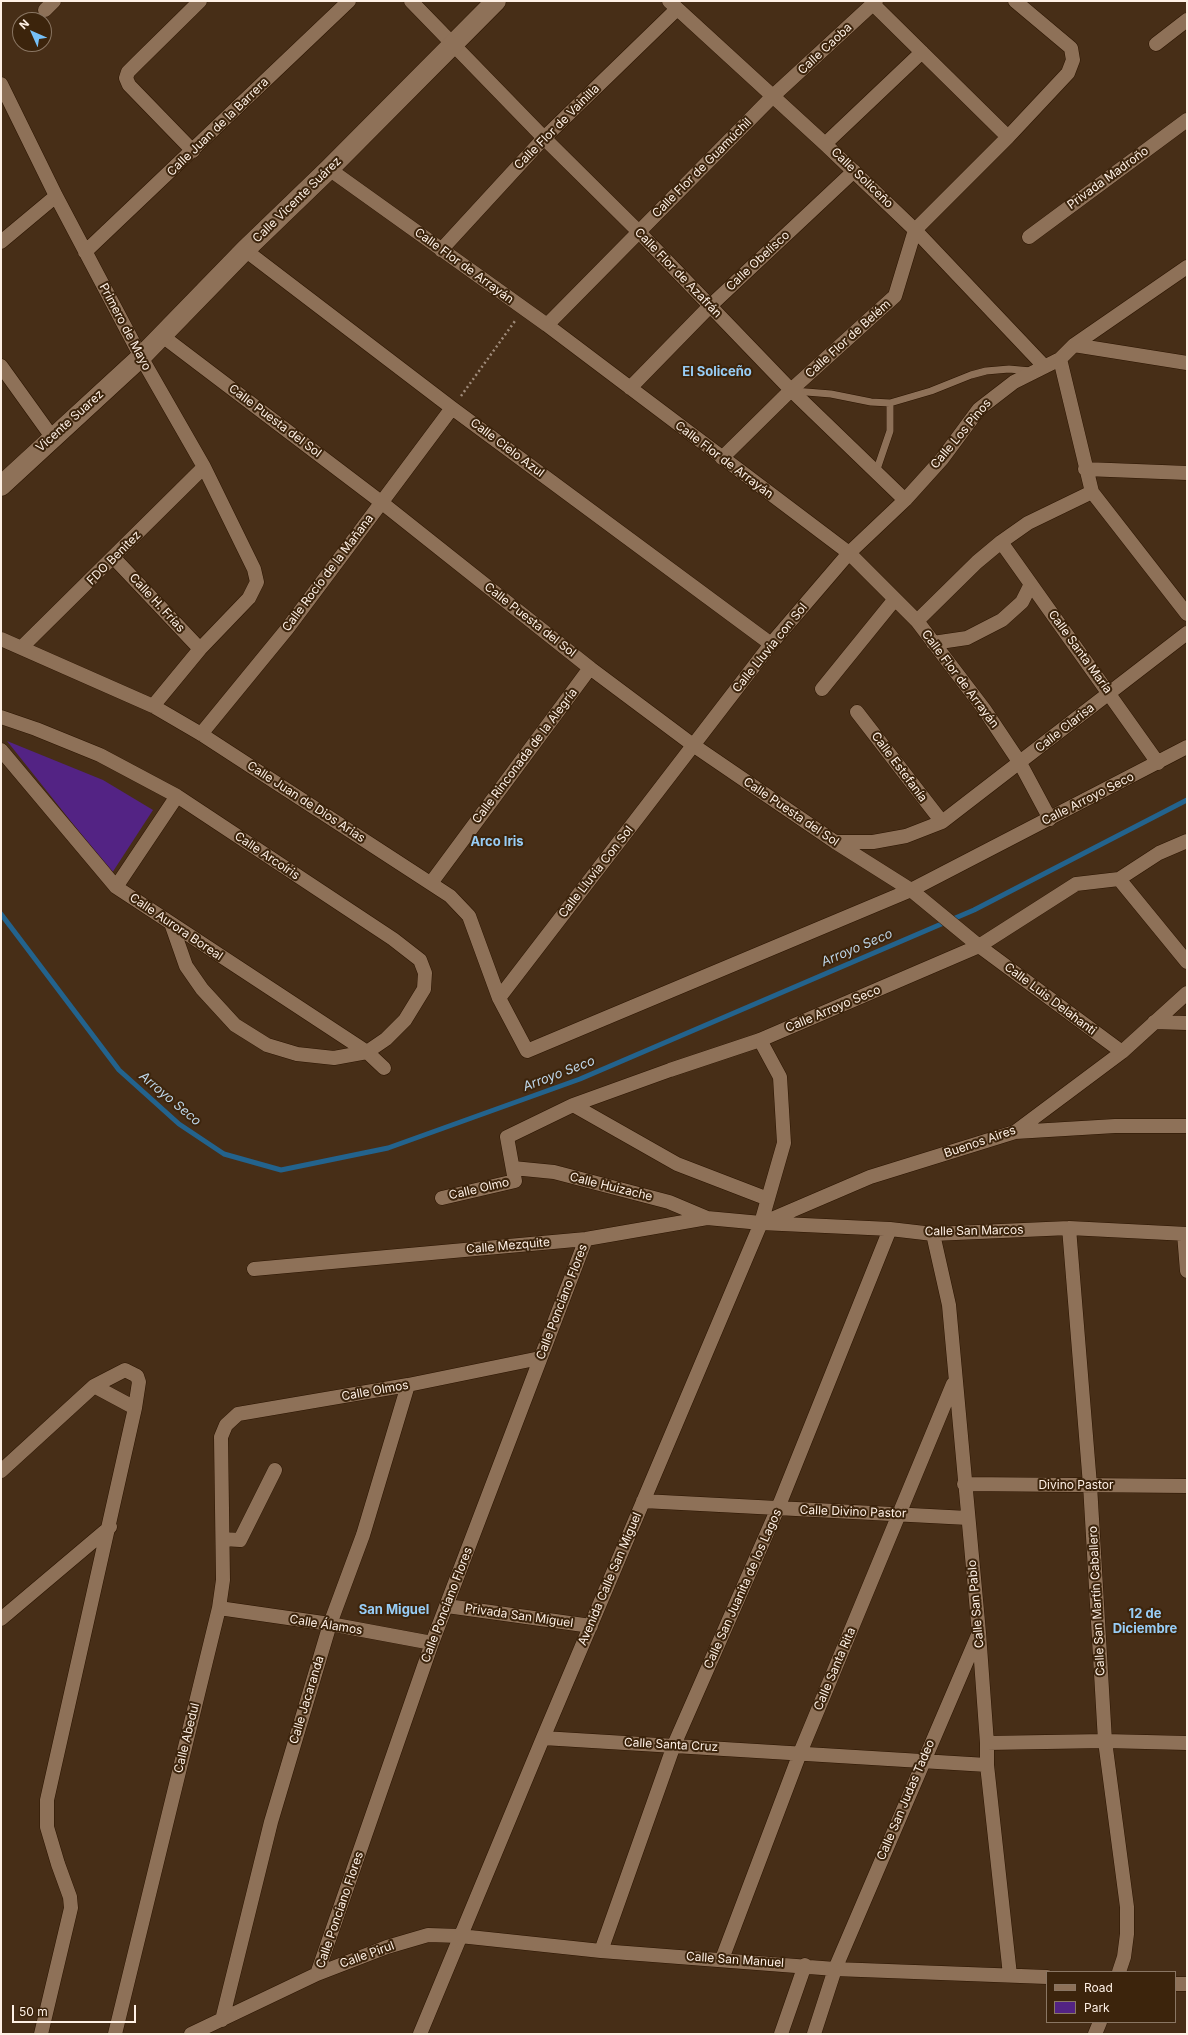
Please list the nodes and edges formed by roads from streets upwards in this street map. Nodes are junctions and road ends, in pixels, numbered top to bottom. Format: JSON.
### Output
{"nodes":[{"id":1,"x":200,"y":1,"type":"edge"},
{"id":2,"x":349,"y":1,"type":"edge"},
{"id":3,"x":411,"y":1,"type":"edge"},
{"id":4,"x":496,"y":1,"type":"edge"},
{"id":5,"x":1015,"y":1,"type":"edge"},
{"id":6,"x":875,"y":3,"type":"edge"},
{"id":7,"x":673,"y":5,"type":"edge"},
{"id":8,"x":1187,"y":20,"type":"edge"},
{"id":9,"x":454,"y":44,"type":"junction"},
{"id":10,"x":1156,"y":44,"type":"dead end"},
{"id":11,"x":922,"y":52,"type":"junction"},
{"id":12,"x":1,"y":84,"type":"edge"},
{"id":13,"x":773,"y":96,"type":"junction"},
{"id":14,"x":1187,"y":120,"type":"edge"},
{"id":15,"x":1008,"y":137,"type":"junction"},
{"id":16,"x":544,"y":138,"type":"junction"},
{"id":17,"x":825,"y":144,"type":"junction"},
{"id":18,"x":193,"y":152,"type":"junction"},
{"id":19,"x":329,"y":169,"type":"junction"},
{"id":20,"x":854,"y":171,"type":"junction"},
{"id":21,"x":56,"y":196,"type":"junction"},
{"id":22,"x":915,"y":230,"type":"junction"},
{"id":23,"x":639,"y":232,"type":"junction"},
{"id":24,"x":1029,"y":237,"type":"dead end"},
{"id":25,"x":1,"y":242,"type":"edge"},
{"id":26,"x":245,"y":250,"type":"junction"},
{"id":27,"x":441,"y":250,"type":"junction"},
{"id":28,"x":86,"y":252,"type":"junction"},
{"id":29,"x":1187,"y":267,"type":"edge"},
{"id":30,"x":710,"y":307,"type":"junction"},
{"id":31,"x":547,"y":325,"type":"junction"},
{"id":32,"x":161,"y":336,"type":"junction"},
{"id":33,"x":1074,"y":345,"type":"junction"},
{"id":34,"x":141,"y":357,"type":"junction"},
{"id":35,"x":1060,"y":358,"type":"junction"},
{"id":36,"x":1187,"y":363,"type":"edge"},
{"id":37,"x":1,"y":366,"type":"edge"},
{"id":38,"x":1039,"y":369,"type":"junction"},
{"id":39,"x":630,"y":388,"type":"junction"},
{"id":40,"x":792,"y":390,"type":"junction"},
{"id":41,"x":452,"y":408,"type":"junction"},
{"id":42,"x":52,"y":437,"type":"junction"},
{"id":43,"x":722,"y":458,"type":"junction"},
{"id":44,"x":204,"y":467,"type":"junction"},
{"id":45,"x":1085,"y":469,"type":"junction"},
{"id":46,"x":1187,"y":473,"type":"edge"},
{"id":47,"x":1,"y":486,"type":"edge"},
{"id":48,"x":1092,"y":492,"type":"junction"},
{"id":49,"x":905,"y":500,"type":"junction"},
{"id":50,"x":381,"y":502,"type":"junction"},
{"id":51,"x":1001,"y":542,"type":"junction"},
{"id":52,"x":849,"y":553,"type":"junction"},
{"id":53,"x":114,"y":558,"type":"junction"},
{"id":54,"x":1031,"y":584,"type":"junction"},
{"id":55,"x":895,"y":600,"type":"junction"},
{"id":56,"x":1187,"y":614,"type":"edge"},
{"id":57,"x":916,"y":621,"type":"junction"},
{"id":58,"x":1187,"y":633,"type":"edge"},
{"id":59,"x":1,"y":639,"type":"edge"},
{"id":60,"x":933,"y":643,"type":"junction"},
{"id":61,"x":770,"y":644,"type":"junction"},
{"id":62,"x":22,"y":647,"type":"junction"},
{"id":63,"x":200,"y":649,"type":"junction"},
{"id":64,"x":590,"y":668,"type":"junction"},
{"id":65,"x":822,"y":689,"type":"dead end"},
{"id":66,"x":1110,"y":693,"type":"junction"},
{"id":67,"x":153,"y":706,"type":"junction"},
{"id":68,"x":857,"y":712,"type":"dead end"},
{"id":69,"x":1,"y":717,"type":"edge"},
{"id":70,"x":201,"y":734,"type":"junction"},
{"id":71,"x":693,"y":745,"type":"junction"},
{"id":72,"x":1187,"y":747,"type":"edge"},
{"id":73,"x":1,"y":750,"type":"edge"},
{"id":74,"x":1020,"y":763,"type":"junction"},
{"id":75,"x":1158,"y":763,"type":"junction"},
{"id":76,"x":177,"y":796,"type":"junction"},
{"id":77,"x":1050,"y":819,"type":"junction"},
{"id":78,"x":942,"y":822,"type":"junction"},
{"id":79,"x":1187,"y":841,"type":"edge"},
{"id":80,"x":835,"y":842,"type":"junction"},
{"id":81,"x":1119,"y":879,"type":"junction"},
{"id":82,"x":431,"y":884,"type":"junction"},
{"id":83,"x":116,"y":888,"type":"junction"},
{"id":84,"x":911,"y":890,"type":"junction"},
{"id":85,"x":172,"y":926,"type":"junction"},
{"id":86,"x":963,"y":934,"type":"joint"},
{"id":87,"x":979,"y":946,"type":"junction"},
{"id":88,"x":1187,"y":962,"type":"edge"},
{"id":89,"x":1187,"y":994,"type":"edge"},
{"id":90,"x":499,"y":998,"type":"junction"},
{"id":91,"x":1154,"y":1022,"type":"junction"},
{"id":92,"x":1187,"y":1023,"type":"edge"},
{"id":93,"x":760,"y":1040,"type":"junction"},
{"id":94,"x":527,"y":1051,"type":"joint"},
{"id":95,"x":367,"y":1052,"type":"junction"},
{"id":96,"x":1122,"y":1052,"type":"junction"},
{"id":97,"x":384,"y":1068,"type":"dead end"},
{"id":98,"x":573,"y":1105,"type":"junction"},
{"id":99,"x":1187,"y":1126,"type":"edge"},
{"id":100,"x":1015,"y":1132,"type":"junction"},
{"id":101,"x":514,"y":1174,"type":"junction"},
{"id":102,"x":442,"y":1198,"type":"dead end"},
{"id":103,"x":768,"y":1199,"type":"junction"},
{"id":104,"x":707,"y":1218,"type":"junction"},
{"id":105,"x":761,"y":1223,"type":"junction"},
{"id":106,"x":1069,"y":1228,"type":"junction"},
{"id":107,"x":890,"y":1229,"type":"junction"},
{"id":108,"x":933,"y":1234,"type":"junction"},
{"id":109,"x":1185,"y":1234,"type":"edge"},
{"id":110,"x":586,"y":1239,"type":"junction"},
{"id":111,"x":254,"y":1269,"type":"dead end"},
{"id":112,"x":1187,"y":1271,"type":"edge"},
{"id":113,"x":540,"y":1358,"type":"junction"},
{"id":114,"x":954,"y":1382,"type":"junction"},
{"id":115,"x":408,"y":1385,"type":"junction"},
{"id":116,"x":94,"y":1386,"type":"junction"},
{"id":117,"x":135,"y":1408,"type":"junction"},
{"id":118,"x":221,"y":1437,"type":"joint"},
{"id":119,"x":275,"y":1470,"type":"dead end"},
{"id":120,"x":1,"y":1471,"type":"edge"},
{"id":121,"x":964,"y":1484,"type":"junction"},
{"id":122,"x":1090,"y":1485,"type":"junction"},
{"id":123,"x":1187,"y":1486,"type":"edge"},
{"id":124,"x":643,"y":1501,"type":"junction"},
{"id":125,"x":778,"y":1508,"type":"junction"},
{"id":126,"x":900,"y":1513,"type":"junction"},
{"id":127,"x":968,"y":1518,"type":"junction"},
{"id":128,"x":110,"y":1527,"type":"junction"},
{"id":129,"x":223,"y":1539,"type":"junction"},
{"id":130,"x":447,"y":1606,"type":"junction"},
{"id":131,"x":219,"y":1608,"type":"junction"},
{"id":132,"x":1,"y":1619,"type":"edge"},
{"id":133,"x":330,"y":1624,"type":"junction"},
{"id":134,"x":591,"y":1626,"type":"junction"},
{"id":135,"x":979,"y":1633,"type":"junction"},
{"id":136,"x":432,"y":1644,"type":"junction"},
{"id":137,"x":543,"y":1738,"type":"junction"},
{"id":138,"x":1105,"y":1741,"type":"junction"},
{"id":139,"x":987,"y":1743,"type":"junction"},
{"id":140,"x":1187,"y":1743,"type":"edge"},
{"id":141,"x":674,"y":1745,"type":"junction"},
{"id":142,"x":800,"y":1753,"type":"junction"},
{"id":143,"x":923,"y":1760,"type":"junction"},
{"id":144,"x":987,"y":1765,"type":"junction"},
{"id":145,"x":460,"y":1936,"type":"junction"},
{"id":146,"x":601,"y":1951,"type":"junction"},
{"id":147,"x":722,"y":1959,"type":"junction"},
{"id":148,"x":804,"y":1965,"type":"junction"},
{"id":149,"x":835,"y":1968,"type":"junction"},
{"id":150,"x":1119,"y":1971,"type":"edge"},
{"id":151,"x":317,"y":1974,"type":"junction"},
{"id":152,"x":1010,"y":1975,"type":"junction"},
{"id":153,"x":1046,"y":1977,"type":"edge"},
{"id":154,"x":1176,"y":1984,"type":"edge"},
{"id":155,"x":1187,"y":1984,"type":"edge"},
{"id":156,"x":222,"y":2020,"type":"junction"},
{"id":157,"x":1100,"y":2023,"type":"edge"},
{"id":158,"x":41,"y":2034,"type":"edge"},
{"id":159,"x":116,"y":2034,"type":"edge"},
{"id":160,"x":191,"y":2034,"type":"edge"},
{"id":161,"x":420,"y":2034,"type":"edge"},
{"id":162,"x":781,"y":2034,"type":"edge"},
{"id":163,"x":814,"y":2034,"type":"edge"},
{"id":164,"x":1095,"y":2034,"type":"edge"}],
"edges":[{"from":1,"to":18,"type":"street"},
{"from":2,"to":18,"type":"street","name":"Calle Juan de la Barrera"},
{"from":3,"to":9,"type":"street","name":"Calle Flor de Azafrán"},
{"from":4,"to":9,"type":"street","name":"Calle Vicente Suárez"},
{"from":5,"to":15,"type":"street","name":"Calle Flor de Belém"},
{"from":6,"to":11,"type":"street"},
{"from":6,"to":13,"type":"street","name":"Calle Caoba"},
{"from":7,"to":13,"type":"street","name":"Calle Soliceño"},
{"from":7,"to":16,"type":"street","name":"Calle Flor de Vainilla"},
{"from":8,"to":10,"type":"street"},
{"from":9,"to":16,"type":"street","name":"Calle Flor de Azafrán"},
{"from":9,"to":19,"type":"street","name":"Calle Vicente Suárez"},
{"from":11,"to":15,"type":"street"},
{"from":11,"to":17,"type":"street"},
{"from":12,"to":21,"type":"street","name":"Primero de Mayo"},
{"from":13,"to":17,"type":"street","name":"Calle Soliceño"},
{"from":13,"to":23,"type":"street","name":"Calle Flor de Guamúchil"},
{"from":14,"to":24,"type":"street","name":"Privada Madroño"},
{"from":15,"to":22,"type":"street","name":"Calle Flor de Belém"},
{"from":16,"to":23,"type":"street","name":"Calle Flor de Azafrán"},
{"from":16,"to":27,"type":"street","name":"Calle Flor de Vainilla"},
{"from":17,"to":20,"type":"street","name":"Calle Soliceño"},
{"from":18,"to":28,"type":"street","name":"Calle Juan de la Barrera"},
{"from":19,"to":26,"type":"street","name":"Calle Vicente Suárez"},
{"from":19,"to":27,"type":"street","name":"Calle Flor de Arrayán"},
{"from":20,"to":22,"type":"street","name":"Calle Soliceño"},
{"from":20,"to":30,"type":"street","name":"Calle Obelisco"},
{"from":21,"to":25,"type":"street"},
{"from":21,"to":28,"type":"street","name":"Primero de Mayo"},
{"from":22,"to":38,"type":"street","name":"Calle Soliceño"},
{"from":22,"to":40,"type":"street","name":"Calle Flor de Belém"},
{"from":23,"to":30,"type":"street","name":"Calle Flor de Azafrán"},
{"from":23,"to":31,"type":"street","name":"Calle Flor de Guamúchil"},
{"from":26,"to":32,"type":"street","name":"Calle Vicente Suárez"},
{"from":26,"to":41,"type":"street","name":"Calle Cielo Azul"},
{"from":27,"to":31,"type":"street","name":"Calle Flor de Arrayán"},
{"from":28,"to":34,"type":"street","name":"Primero de Mayo"},
{"from":29,"to":33,"type":"street","name":"Calle Los Pinos"},
{"from":30,"to":39,"type":"street","name":"Calle Obelisco"},
{"from":30,"to":40,"type":"street","name":"Calle Flor de Azafrán"},
{"from":31,"to":39,"type":"street","name":"Calle Flor de Arrayán"},
{"from":32,"to":34,"type":"street","name":"Calle Vicente Suárez"},
{"from":32,"to":50,"type":"street","name":"Calle Puesta del Sol"},
{"from":33,"to":35,"type":"street","name":"Calle Los Pinos"},
{"from":33,"to":36,"type":"street"},
{"from":34,"to":42,"type":"street","name":"Vicente Suarez"},
{"from":34,"to":44,"type":"street","name":"Primero de Mayo"},
{"from":35,"to":38,"type":"street","name":"Calle Los Pinos"},
{"from":35,"to":45,"type":"street"},
{"from":37,"to":42,"type":"street"},
{"from":38,"to":49,"type":"street","name":"Calle Los Pinos"},
{"from":39,"to":43,"type":"street","name":"Calle Flor de Arrayán"},
{"from":40,"to":43,"type":"street","name":"Calle Flor de Belém"},
{"from":40,"to":49,"type":"street","name":"Calle Flor de Azafrán"},
{"from":41,"to":50,"type":"street","name":"Calle Rocío de la Mañana"},
{"from":41,"to":61,"type":"street","name":"Calle Cielo Azul"},
{"from":42,"to":47,"type":"street","name":"Vicente Suarez"},
{"from":43,"to":52,"type":"street","name":"Calle Flor de Arrayán"},
{"from":44,"to":53,"type":"street","name":"FDO Benitez"},
{"from":44,"to":63,"type":"street","name":"Primero de Mayo"},
{"from":45,"to":46,"type":"street"},
{"from":45,"to":48,"type":"street"},
{"from":48,"to":51,"type":"street"},
{"from":48,"to":56,"type":"street"},
{"from":49,"to":52,"type":"street","name":"Calle Los Pinos"},
{"from":50,"to":64,"type":"street","name":"Calle Puesta del Sol"},
{"from":50,"to":70,"type":"street","name":"Calle Rocío de la Mañana"},
{"from":51,"to":54,"type":"street","name":"Calle Santa María"},
{"from":51,"to":57,"type":"street"},
{"from":52,"to":55,"type":"street","name":"Calle Flor de Arrayán"},
{"from":52,"to":61,"type":"street","name":"Calle Lluvia con Sol"},
{"from":53,"to":62,"type":"street","name":"FDO Benitez"},
{"from":53,"to":63,"type":"street","name":"Calle H. Frías"},
{"from":54,"to":60,"type":"street"},
{"from":54,"to":66,"type":"street","name":"Calle Santa María"},
{"from":55,"to":57,"type":"street","name":"Calle Flor de Arrayán"},
{"from":55,"to":65,"type":"street"},
{"from":57,"to":60,"type":"street","name":"Calle Flor de Arrayán"},
{"from":58,"to":66,"type":"street","name":"Calle Clarisa"},
{"from":59,"to":62,"type":"street","name":"Calle Juan de Dios Arias"},
{"from":60,"to":74,"type":"street","name":"Calle Flor de Arrayán"},
{"from":61,"to":71,"type":"street","name":"Calle Lluvia con Sol"},
{"from":62,"to":67,"type":"street","name":"Calle Juan de Dios Arias"},
{"from":63,"to":67,"type":"street"},
{"from":64,"to":71,"type":"street","name":"Calle Puesta del Sol"},
{"from":64,"to":82,"type":"street","name":"Calle Rinconada de la Alegría"},
{"from":66,"to":74,"type":"street","name":"Calle Clarisa"},
{"from":66,"to":75,"type":"street","name":"Calle Santa María"},
{"from":67,"to":70,"type":"street","name":"Calle Juan de Dios Arias"},
{"from":68,"to":78,"type":"street","name":"Calle Estefanía"},
{"from":69,"to":76,"type":"street","name":"Calle Arcoíris"},
{"from":70,"to":82,"type":"street","name":"Calle Juan de Dios Arias"},
{"from":71,"to":80,"type":"street","name":"Calle Puesta del Sol"},
{"from":71,"to":90,"type":"street","name":"Calle Lluvia Con Sol"},
{"from":72,"to":75,"type":"street","name":"Calle Arroyo Seco"},
{"from":73,"to":83,"type":"street","name":"Calle Aurora Boreal"},
{"from":74,"to":77,"type":"street","name":"Calle Flor de Arrayán"},
{"from":74,"to":78,"type":"street","name":"Calle Clarisa"},
{"from":75,"to":77,"type":"street","name":"Calle Arroyo Seco"},
{"from":76,"to":83,"type":"street"},
{"from":76,"to":95,"type":"street","name":"Calle Arcoíris"},
{"from":77,"to":84,"type":"street","name":"Calle Arroyo Seco"},
{"from":78,"to":80,"type":"street","name":"Calle Clarisa"},
{"from":79,"to":81,"type":"street","name":"Calle Arroyo Seco"},
{"from":80,"to":84,"type":"street","name":"Calle Puesta del Sol"},
{"from":81,"to":87,"type":"street","name":"Calle Arroyo Seco"},
{"from":81,"to":88,"type":"street"},
{"from":82,"to":90,"type":"street","name":"Calle Juan de Dios Arias"},
{"from":83,"to":85,"type":"street","name":"Calle Aurora Boreal"},
{"from":84,"to":86,"type":"street","name":"Calle Puesta del Sol"},
{"from":84,"to":94,"type":"street","name":"Calle Arroyo Seco"},
{"from":85,"to":95,"type":"street","name":"Calle Aurora Boreal"},
{"from":85,"to":95,"type":"street"},
{"from":86,"to":87,"type":"street","name":"Calle Luis Delahanti"},
{"from":87,"to":93,"type":"street","name":"Calle Arroyo Seco"},
{"from":87,"to":96,"type":"street","name":"Calle Luis Delahanti"},
{"from":89,"to":91,"type":"street","name":"Buenos Aires"},
{"from":90,"to":94,"type":"street","name":"Calle Juan de Dios Arias"},
{"from":91,"to":92,"type":"street"},
{"from":91,"to":96,"type":"street","name":"Buenos Aires"},
{"from":93,"to":98,"type":"street","name":"Calle Arroyo Seco"},
{"from":93,"to":103,"type":"street","name":"Avenida Calle San Miguel"},
{"from":95,"to":97,"type":"street","name":"Calle Aurora Boreal"},
{"from":96,"to":100,"type":"street","name":"Buenos Aires"},
{"from":98,"to":101,"type":"street","name":"Calle Arroyo Seco"},
{"from":98,"to":103,"type":"street"},
{"from":99,"to":100,"type":"street"},
{"from":100,"to":105,"type":"street","name":"Buenos Aires"},
{"from":101,"to":102,"type":"street","name":"Calle Olmo"},
{"from":101,"to":104,"type":"street","name":"Calle Huizache"},
{"from":103,"to":105,"type":"street","name":"Avenida Calle San Miguel"},
{"from":104,"to":105,"type":"street","name":"Calle Mezquite"},
{"from":104,"to":110,"type":"street","name":"Calle Mezquite"},
{"from":105,"to":107,"type":"street","name":"Calle San Marcos"},
{"from":105,"to":124,"type":"street","name":"Avenida Calle San Miguel"},
{"from":106,"to":108,"type":"street","name":"Calle San Marcos"},
{"from":106,"to":109,"type":"street","name":"Calle San Marcos"},
{"from":106,"to":122,"type":"street","name":"Calle San Martín Caballero"},
{"from":107,"to":108,"type":"street","name":"Calle San Marcos"},
{"from":107,"to":125,"type":"street","name":"Calle San Juanita de los Lagos"},
{"from":108,"to":114,"type":"street","name":"Calle San Pablo"},
{"from":109,"to":112,"type":"street"},
{"from":110,"to":111,"type":"street","name":"Calle Mezquite"},
{"from":110,"to":113,"type":"street","name":"Calle Ponciano Flores"},
{"from":113,"to":115,"type":"street","name":"Calle Olmos"},
{"from":113,"to":130,"type":"street","name":"Calle Ponciano Flores"},
{"from":114,"to":121,"type":"street","name":"Calle San Pablo"},
{"from":114,"to":126,"type":"street","name":"Calle Santa Rita"},
{"from":115,"to":118,"type":"street","name":"Calle Olmos"},
{"from":115,"to":133,"type":"street","name":"Calle Jacaranda"},
{"from":116,"to":117,"type":"street"},
{"from":116,"to":117,"type":"street"},
{"from":116,"to":120,"type":"street"},
{"from":117,"to":128,"type":"street"},
{"from":118,"to":129,"type":"street","name":"Calle Abedul"},
{"from":119,"to":129,"type":"street"},
{"from":121,"to":122,"type":"street","name":"Divino Pastor"},
{"from":121,"to":127,"type":"street","name":"Calle San Pablo"},
{"from":122,"to":123,"type":"street","name":"Divino Pastor"},
{"from":122,"to":138,"type":"street","name":"Calle San Martín Caballero"},
{"from":124,"to":125,"type":"street","name":"Calle Divino Pastor"},
{"from":124,"to":134,"type":"street","name":"Avenida Calle San Miguel"},
{"from":125,"to":126,"type":"street","name":"Calle Divino Pastor"},
{"from":125,"to":141,"type":"street","name":"Calle San Juanita de los Lagos"},
{"from":126,"to":127,"type":"street","name":"Calle Divino Pastor"},
{"from":126,"to":142,"type":"street","name":"Calle Santa Rita"},
{"from":127,"to":135,"type":"street","name":"Calle San Pablo"},
{"from":128,"to":132,"type":"street"},
{"from":128,"to":158,"type":"street"},
{"from":129,"to":131,"type":"street","name":"Calle Abedul"},
{"from":130,"to":134,"type":"street","name":"Privada San Miguel"},
{"from":130,"to":136,"type":"street","name":"Calle Ponciano Flores"},
{"from":131,"to":133,"type":"street","name":"Calle Álamos"},
{"from":131,"to":159,"type":"street","name":"Calle Abedul"},
{"from":133,"to":136,"type":"street","name":"Calle Álamos"},
{"from":133,"to":156,"type":"street","name":"Calle Jacaranda"},
{"from":134,"to":137,"type":"street","name":"Avenida Calle San Miguel"},
{"from":135,"to":139,"type":"street","name":"Calle San Pablo"},
{"from":135,"to":143,"type":"street","name":"Calle San Judas Tadeo"},
{"from":136,"to":151,"type":"street","name":"Calle Ponciano Flores"},
{"from":137,"to":141,"type":"street","name":"Calle Santa Cruz"},
{"from":137,"to":145,"type":"street","name":"Avenida Calle San Miguel"},
{"from":138,"to":139,"type":"street"},
{"from":138,"to":140,"type":"street"},
{"from":138,"to":150,"type":"street","name":"Calle San Martín Caballero"},
{"from":139,"to":144,"type":"street","name":"Calle San Pablo"},
{"from":141,"to":142,"type":"street","name":"Calle Santa Cruz"},
{"from":141,"to":146,"type":"street","name":"Calle San Juanita de los Lagos"},
{"from":142,"to":143,"type":"street","name":"Calle Santa Cruz"},
{"from":142,"to":147,"type":"street","name":"Calle Santa Rita"},
{"from":143,"to":144,"type":"street","name":"Calle Santa Cruz"},
{"from":143,"to":149,"type":"street","name":"Calle San Judas Tadeo"},
{"from":144,"to":152,"type":"street","name":"Calle San Pablo"},
{"from":145,"to":146,"type":"street","name":"Calle San Manuel"},
{"from":145,"to":151,"type":"street","name":"Calle Pirul"},
{"from":145,"to":161,"type":"street","name":"Avenida Calle San Miguel"},
{"from":146,"to":147,"type":"street","name":"Calle San Manuel"},
{"from":147,"to":148,"type":"street","name":"Calle San Manuel"},
{"from":148,"to":149,"type":"street","name":"Calle San Manuel"},
{"from":148,"to":162,"type":"street"},
{"from":149,"to":152,"type":"street","name":"Calle San Manuel"},
{"from":149,"to":163,"type":"street","name":"Calle San Judas Tadeo"},
{"from":151,"to":156,"type":"street","name":"Calle Pirul"},
{"from":152,"to":153,"type":"street","name":"Calle San Manuel"},
{"from":154,"to":155,"type":"street"},
{"from":156,"to":160,"type":"street","name":"Calle Pirul"},
{"from":157,"to":164,"type":"street"}]}
